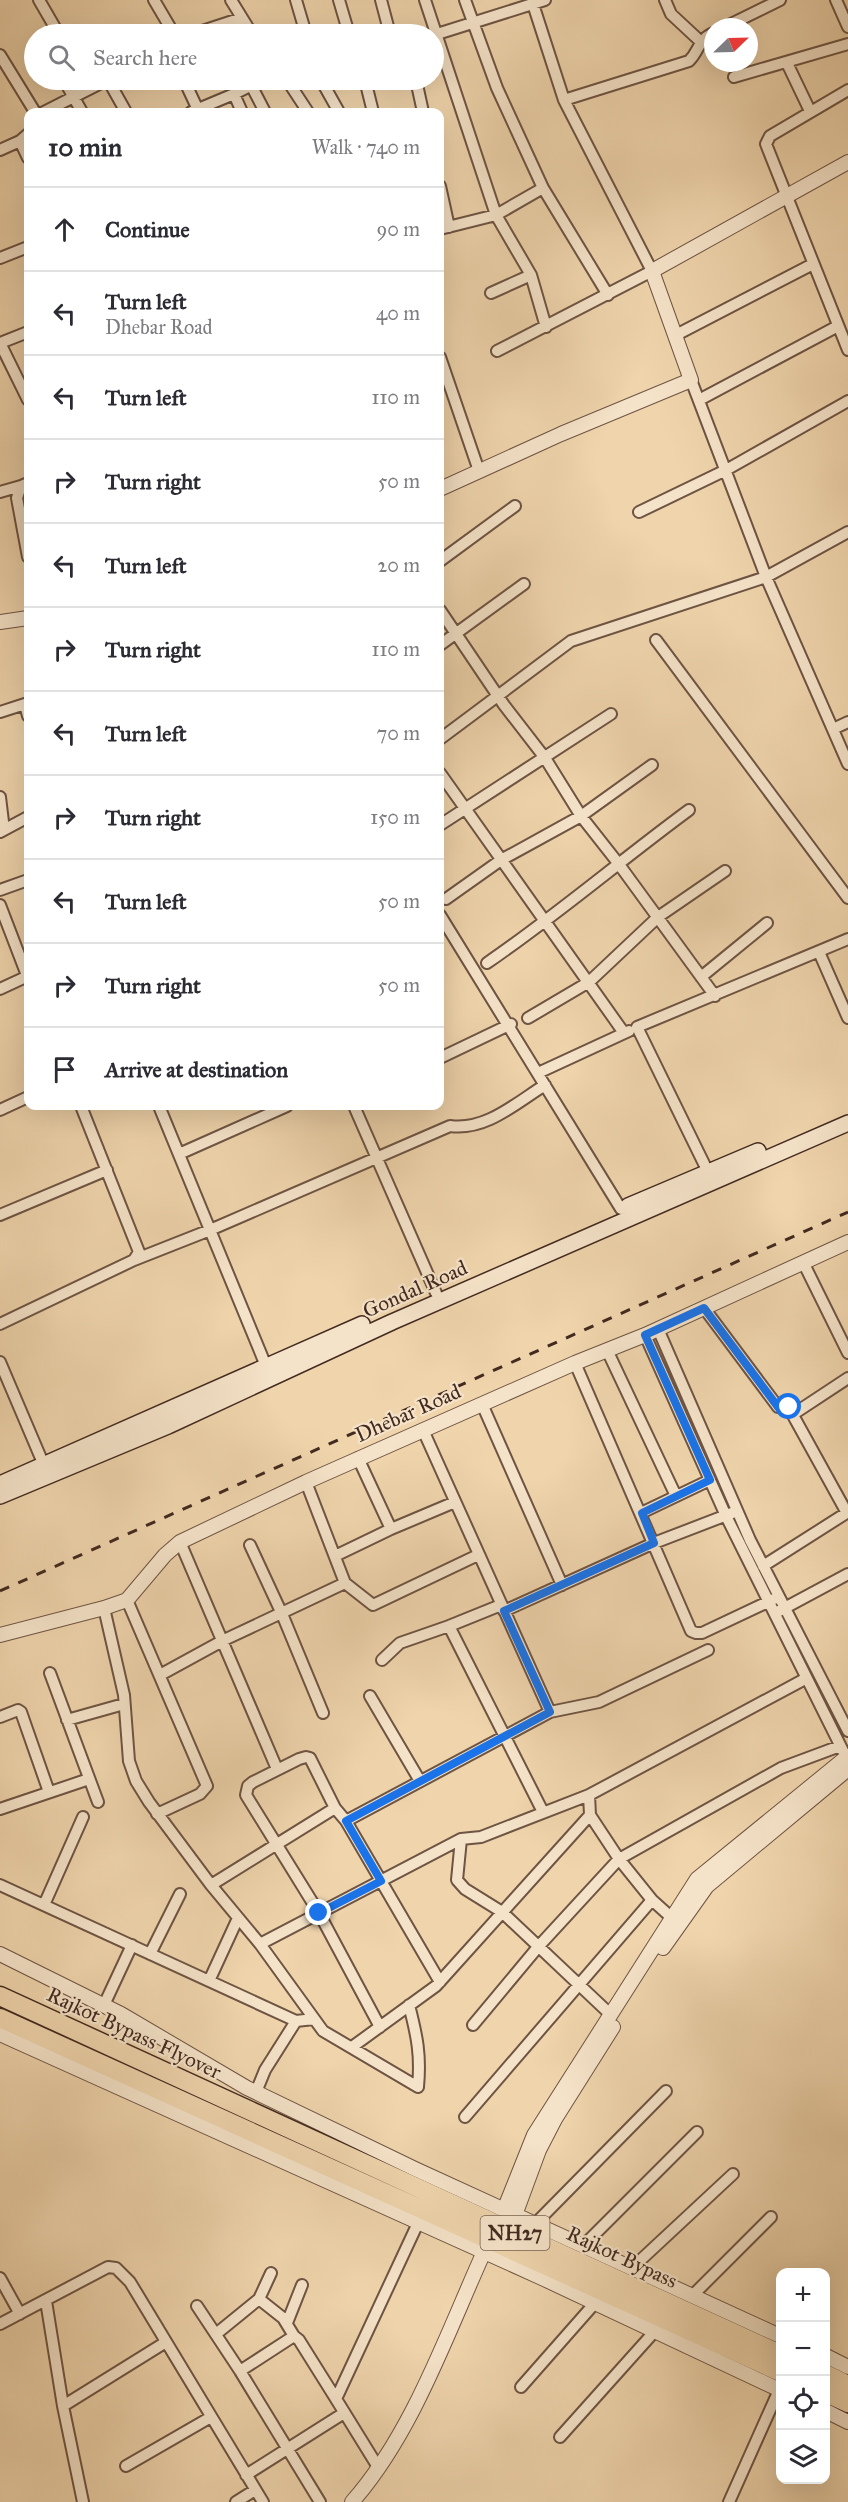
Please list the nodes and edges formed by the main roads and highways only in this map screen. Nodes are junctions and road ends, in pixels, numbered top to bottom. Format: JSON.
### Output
{"nodes":[{"id":1,"x":848,"y":1113,"type":"edge"},
{"id":2,"x":848,"y":1123,"type":"edge"},
{"id":3,"x":710,"y":1176,"type":"junction"},
{"id":4,"x":46,"y":1470,"type":"junction"},
{"id":5,"x":0,"y":1484,"type":"edge"},
{"id":6,"x":0,"y":1496,"type":"edge"},
{"id":7,"x":0,"y":1996,"type":"edge"},
{"id":8,"x":0,"y":2018,"type":"edge"},
{"id":9,"x":249,"y":2111,"type":"joint"},
{"id":10,"x":247,"y":2138,"type":"joint"},
{"id":11,"x":284,"y":2146,"type":"junction"},
{"id":12,"x":301,"y":2171,"type":"road end"},
{"id":13,"x":776,"y":2352,"type":"edge"},
{"id":14,"x":829,"y":2376,"type":"edge"},
{"id":15,"x":776,"y":2382,"type":"edge"},
{"id":16,"x":848,"y":2385,"type":"edge"},
{"id":17,"x":830,"y":2395,"type":"edge"},
{"id":18,"x":848,"y":2403,"type":"edge"}],
"edges":[{"from":1,"to":3,"type":"main road"},
{"from":2,"to":3,"type":"main road","name":"Gondal Road"},
{"from":3,"to":4,"type":"main road"},
{"from":3,"to":4,"type":"main road","name":"Gondal Road"},
{"from":4,"to":5,"type":"main road"},
{"from":4,"to":6,"type":"main road","name":"Gondal Road"},
{"from":7,"to":9,"type":"highway","name":"Rajkot Bypass Flyover","number":"NH27"},
{"from":8,"to":10,"type":"highway","name":"Rajkot Bypass Flyover","number":"NH27"},
{"from":9,"to":13,"type":"highway","name":"Rajkot Bypass","number":"NH27"},
{"from":10,"to":11,"type":"highway","name":"Rajkot Bypass","number":"NH27"},
{"from":11,"to":12,"type":"highway"},
{"from":11,"to":15,"type":"highway","name":"Rajkot Bypass","number":"NH27"},
{"from":14,"to":16,"type":"highway"},
{"from":17,"to":18,"type":"highway"}]}
